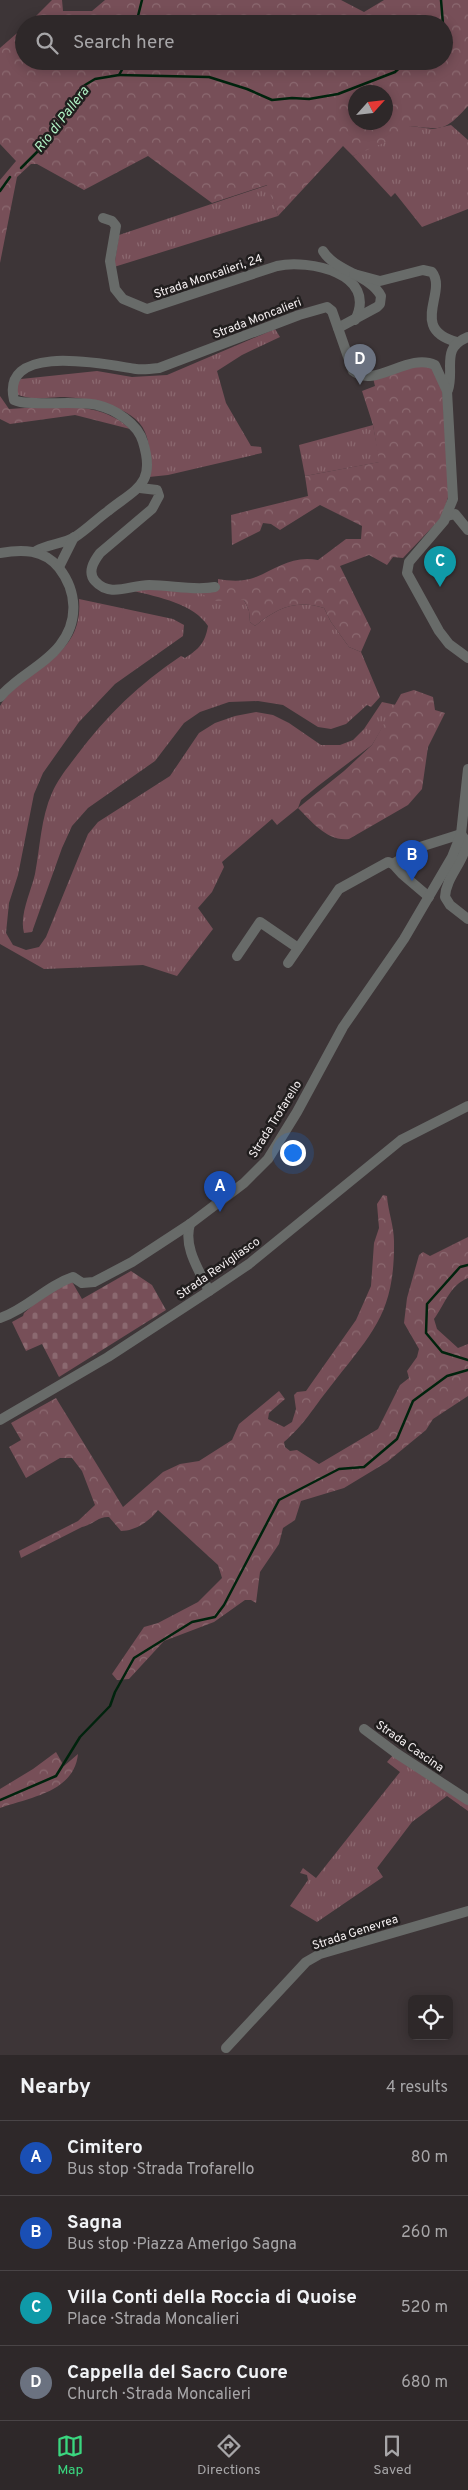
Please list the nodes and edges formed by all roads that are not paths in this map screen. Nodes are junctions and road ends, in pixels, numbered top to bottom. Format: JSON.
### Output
{"nodes":[{"id":1,"x":103,"y":218,"type":"dead end"},
{"id":2,"x":323,"y":252,"type":"dead end"},
{"id":3,"x":354,"y":274,"type":"junction"},
{"id":4,"x":355,"y":320,"type":"junction"},
{"id":5,"x":338,"y":328,"type":"junction"},
{"id":6,"x":468,"y":338,"type":"edge"},
{"id":7,"x":458,"y":342,"type":"junction"},
{"id":8,"x":447,"y":391,"type":"junction"},
{"id":9,"x":140,"y":488,"type":"junction"},
{"id":10,"x":447,"y":516,"type":"junction"},
{"id":11,"x":468,"y":530,"type":"edge"},
{"id":12,"x":74,"y":537,"type":"junction"},
{"id":13,"x":36,"y":551,"type":"junction"},
{"id":14,"x":0,"y":553,"type":"edge"},
{"id":15,"x":59,"y":567,"type":"junction"},
{"id":16,"x":406,"y":585,"type":"dead end"},
{"id":17,"x":215,"y":587,"type":"dead end"},
{"id":18,"x":436,"y":624,"type":"junction"},
{"id":19,"x":468,"y":658,"type":"edge"},
{"id":20,"x":0,"y":697,"type":"edge"},
{"id":21,"x":468,"y":769,"type":"edge"},
{"id":22,"x":465,"y":839,"type":"edge"},
{"id":23,"x":393,"y":864,"type":"junction"},
{"id":24,"x":429,"y":897,"type":"junction"},
{"id":25,"x":468,"y":919,"type":"edge"},
{"id":26,"x":298,"y":948,"type":"junction"},
{"id":27,"x":237,"y":956,"type":"dead end"},
{"id":28,"x":288,"y":963,"type":"dead end"},
{"id":29,"x":468,"y":1100,"type":"edge"},
{"id":30,"x":468,"y":1106,"type":"edge"},
{"id":31,"x":438,"y":1121,"type":"junction"},
{"id":32,"x":190,"y":1224,"type":"junction"},
{"id":33,"x":209,"y":1291,"type":"junction"},
{"id":34,"x":0,"y":1318,"type":"edge"},
{"id":35,"x":0,"y":1420,"type":"edge"},
{"id":36,"x":364,"y":1729,"type":"dead end"},
{"id":37,"x":468,"y":1800,"type":"edge"},
{"id":38,"x":468,"y":1911,"type":"edge"},
{"id":39,"x":226,"y":2048,"type":"dead end"}],
"edges":[{"from":1,"to":4,"type":"street","name":"Strada Moncalieri, 24"},
{"from":2,"to":3,"type":"street"},
{"from":3,"to":4,"type":"street"},
{"from":3,"to":7,"type":"street"},
{"from":4,"to":5,"type":"street"},
{"from":5,"to":8,"type":"street","name":"Strada Moncalieri"},
{"from":5,"to":9,"type":"street","name":"Strada Moncalieri"},
{"from":6,"to":7,"type":"street"},
{"from":7,"to":8,"type":"street"},
{"from":8,"to":10,"type":"street","name":"Strada Moncalieri"},
{"from":9,"to":12,"type":"street"},
{"from":9,"to":17,"type":"street"},
{"from":10,"to":11,"type":"street"},
{"from":10,"to":18,"type":"street","name":"Strada Moncalieri"},
{"from":12,"to":13,"type":"street"},
{"from":12,"to":15,"type":"street"},
{"from":13,"to":14,"type":"street"},
{"from":13,"to":15,"type":"street"},
{"from":15,"to":20,"type":"street"},
{"from":16,"to":18,"type":"street"},
{"from":18,"to":19,"type":"street","name":"Strada Moncalieri"},
{"from":21,"to":22,"type":"street"},
{"from":22,"to":23,"type":"street"},
{"from":22,"to":24,"type":"street","name":"Strada Trofarello"},
{"from":22,"to":25,"type":"street"},
{"from":23,"to":24,"type":"street"},
{"from":23,"to":26,"type":"street"},
{"from":24,"to":32,"type":"street","name":"Strada Trofarello"},
{"from":26,"to":27,"type":"street"},
{"from":26,"to":28,"type":"street"},
{"from":29,"to":31,"type":"street","name":"Strada Revigliasco"},
{"from":30,"to":31,"type":"street","name":"Strada Revigliasco"},
{"from":31,"to":33,"type":"street","name":"Strada Revigliasco"},
{"from":32,"to":33,"type":"street"},
{"from":32,"to":34,"type":"street","name":"Strada Trofarello"},
{"from":33,"to":35,"type":"street","name":"Strada Revigliasco"},
{"from":36,"to":37,"type":"street","name":"Strada Cascina"},
{"from":38,"to":39,"type":"street","name":"Strada Genevrea"}]}
